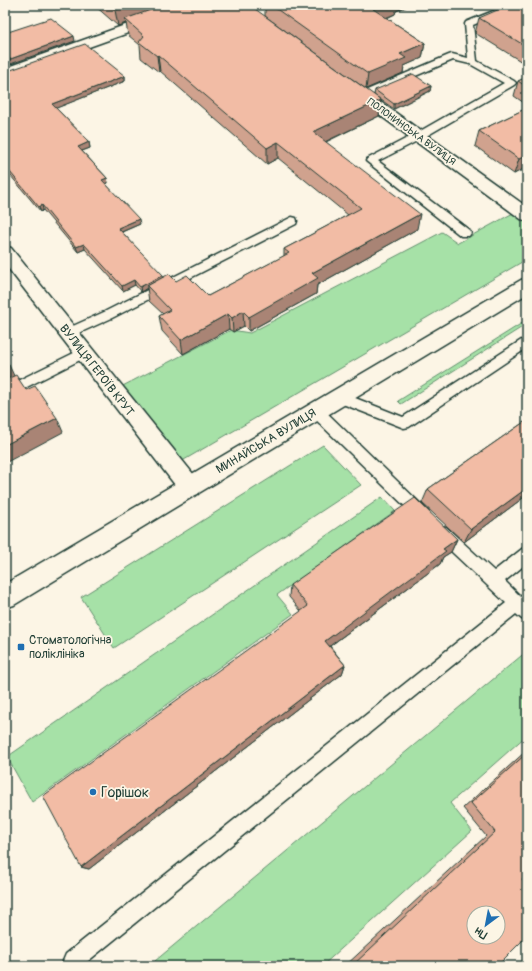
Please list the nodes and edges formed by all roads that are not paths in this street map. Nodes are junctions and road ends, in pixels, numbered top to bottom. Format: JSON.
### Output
{"nodes":[{"id":1,"x":193,"y":5,"type":"edge"},
{"id":2,"x":238,"y":5,"type":"edge"},
{"id":3,"x":515,"y":5,"type":"edge"},
{"id":4,"x":276,"y":32,"type":"edge"},
{"id":5,"x":473,"y":62,"type":"junction"},
{"id":6,"x":5,"y":73,"type":"edge"},
{"id":7,"x":344,"y":82,"type":"edge"},
{"id":8,"x":363,"y":95,"type":"junction"},
{"id":9,"x":419,"y":136,"type":"junction"},
{"id":10,"x":527,"y":215,"type":"edge"},
{"id":11,"x":292,"y":222,"type":"dead end"},
{"id":12,"x":465,"y":232,"type":"dead end"},
{"id":13,"x":5,"y":252,"type":"edge"},
{"id":14,"x":527,"y":285,"type":"edge"},
{"id":15,"x":68,"y":333,"type":"junction"},
{"id":16,"x":527,"y":342,"type":"edge"},
{"id":17,"x":84,"y":353,"type":"junction"},
{"id":18,"x":5,"y":393,"type":"edge"},
{"id":19,"x":340,"y":397,"type":"junction"},
{"id":20,"x":316,"y":412,"type":"junction"},
{"id":21,"x":190,"y":487,"type":"junction"},
{"id":22,"x":527,"y":554,"type":"edge"},
{"id":23,"x":494,"y":581,"type":"junction"},
{"id":24,"x":5,"y":597,"type":"edge"},
{"id":25,"x":522,"y":609,"type":"edge"},
{"id":26,"x":73,"y":961,"type":"dead end"}],
"edges":[{"from":1,"to":6,"type":"street"},
{"from":2,"to":4,"type":"street"},
{"from":3,"to":5,"type":"lane"},
{"from":5,"to":8,"type":"lane"},
{"from":5,"to":9,"type":"lane"},
{"from":7,"to":8,"type":"street","name":"ПОЛОНИНСЬКА ВУЛИЦЯ"},
{"from":8,"to":9,"type":"street","name":"ПОЛОНИНСЬКА ВУЛИЦЯ"},
{"from":9,"to":10,"type":"street","name":"ПОЛОНИНСЬКА ВУЛИЦЯ"},
{"from":9,"to":12,"type":"lane"},
{"from":11,"to":15,"type":"lane"},
{"from":13,"to":15,"type":"street","name":"ВУЛИЦЯ ГЕРОЇВ КРУТ"},
{"from":14,"to":19,"type":"street","name":"МИНАЙСЬКА ВУЛИЦЯ"},
{"from":15,"to":17,"type":"street","name":"ВУЛИЦЯ ГЕРОЇВ КРУТ"},
{"from":16,"to":19,"type":"lane"},
{"from":17,"to":18,"type":"lane"},
{"from":17,"to":21,"type":"street","name":"ВУЛИЦЯ ГЕРОЇВ КРУТ"},
{"from":19,"to":20,"type":"street","name":"МИНАЙСЬКА ВУЛИЦЯ"},
{"from":20,"to":21,"type":"street","name":"МИНАЙСЬКА ВУЛИЦЯ"},
{"from":20,"to":23,"type":"lane"},
{"from":21,"to":24,"type":"street","name":"МИНАЙСЬКА ВУЛИЦЯ"},
{"from":22,"to":23,"type":"lane"},
{"from":23,"to":25,"type":"lane"},
{"from":25,"to":26,"type":"lane"}]}
